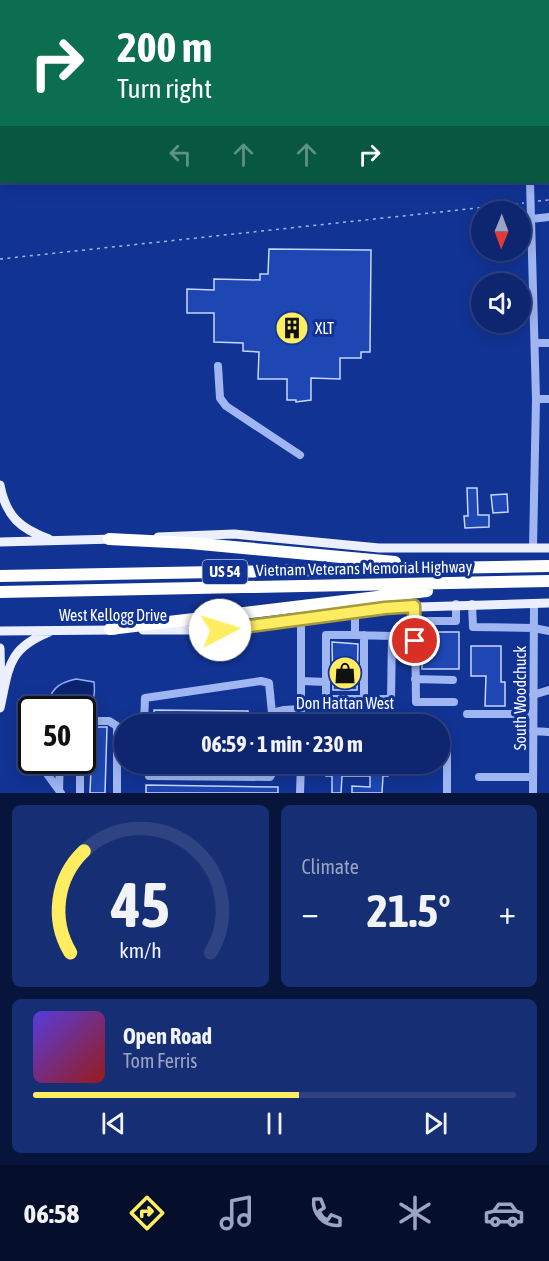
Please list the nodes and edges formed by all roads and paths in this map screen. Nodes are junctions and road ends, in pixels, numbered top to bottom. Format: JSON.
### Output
{"nodes":[{"id":1,"x":549,"y":0,"type":"edge"},
{"id":2,"x":549,"y":9,"type":"edge"},
{"id":3,"x":530,"y":183,"type":"edge"},
{"id":4,"x":549,"y":200,"type":"edge"},
{"id":5,"x":531,"y":201,"type":"edge"},
{"id":6,"x":531,"y":202,"type":"edge"},
{"id":7,"x":471,"y":209,"type":"edge"},
{"id":8,"x":549,"y":217,"type":"edge"},
{"id":9,"x":531,"y":219,"type":"joint"},
{"id":10,"x":0,"y":260,"type":"edge"},
{"id":11,"x":535,"y":343,"type":"junction"},
{"id":12,"x":549,"y":343,"type":"edge"},
{"id":13,"x":218,"y":366,"type":"dead end"},
{"id":14,"x":536,"y":399,"type":"junction"},
{"id":15,"x":549,"y":399,"type":"edge"},
{"id":16,"x":300,"y":455,"type":"dead end"},
{"id":17,"x":0,"y":485,"type":"edge"},
{"id":18,"x":109,"y":539,"type":"junction"},
{"id":19,"x":54,"y":541,"type":"junction"},
{"id":20,"x":0,"y":542,"type":"edge"},
{"id":21,"x":534,"y":548,"type":"junction"},
{"id":22,"x":549,"y":548,"type":"edge"},
{"id":23,"x":549,"y":566,"type":"edge"},
{"id":24,"x":450,"y":568,"type":"junction"},
{"id":25,"x":0,"y":576,"type":"edge"},
{"id":26,"x":523,"y":581,"type":"junction"},
{"id":27,"x":549,"y":581,"type":"edge"},
{"id":28,"x":0,"y":592,"type":"edge"},
{"id":29,"x":534,"y":603,"type":"junction"},
{"id":30,"x":549,"y":603,"type":"edge"},
{"id":31,"x":456,"y":604,"type":"junction"},
{"id":32,"x":472,"y":604,"type":"junction"},
{"id":33,"x":414,"y":606,"type":"junction"},
{"id":34,"x":355,"y":612,"type":"junction"},
{"id":35,"x":301,"y":620,"type":"junction"},
{"id":36,"x":415,"y":621,"type":"junction"},
{"id":37,"x":534,"y":628,"type":"junction"},
{"id":38,"x":0,"y":630,"type":"edge"},
{"id":39,"x":55,"y":630,"type":"junction"},
{"id":40,"x":110,"y":630,"type":"junction"},
{"id":41,"x":549,"y":631,"type":"edge"},
{"id":42,"x":355,"y":635,"type":"junction"},
{"id":43,"x":364,"y":635,"type":"junction"},
{"id":44,"x":0,"y":648,"type":"edge"},
{"id":45,"x":416,"y":679,"type":"junction"},
{"id":46,"x":453,"y":680,"type":"dead end"},
{"id":47,"x":301,"y":681,"type":"junction"},
{"id":48,"x":326,"y":682,"type":"junction"},
{"id":49,"x":548,"y":692,"type":"edge"},
{"id":50,"x":533,"y":694,"type":"junction"},
{"id":51,"x":364,"y":699,"type":"junction"},
{"id":52,"x":454,"y":702,"type":"dead end"},
{"id":53,"x":0,"y":708,"type":"edge"},
{"id":54,"x":301,"y":709,"type":"junction"},
{"id":55,"x":272,"y":713,"type":"joint"},
{"id":56,"x":144,"y":714,"type":"edge"},
{"id":57,"x":301,"y":714,"type":"edge"},
{"id":58,"x":467,"y":714,"type":"dead end"},
{"id":59,"x":533,"y":714,"type":"junction"},
{"id":60,"x":96,"y":721,"type":"edge"},
{"id":61,"x":533,"y":732,"type":"junction"},
{"id":62,"x":549,"y":732,"type":"edge"},
{"id":63,"x":48,"y":774,"type":"edge"},
{"id":64,"x":60,"y":774,"type":"edge"},
{"id":65,"x":80,"y":774,"type":"edge"},
{"id":66,"x":149,"y":774,"type":"edge"},
{"id":67,"x":272,"y":774,"type":"edge"},
{"id":68,"x":300,"y":774,"type":"edge"},
{"id":69,"x":447,"y":774,"type":"edge"},
{"id":70,"x":479,"y":777,"type":"dead end"},
{"id":71,"x":533,"y":777,"type":"junction"},
{"id":72,"x":60,"y":791,"type":"edge"},
{"id":73,"x":80,"y":793,"type":"edge"},
{"id":74,"x":117,"y":793,"type":"edge"},
{"id":75,"x":300,"y":793,"type":"edge"},
{"id":76,"x":447,"y":793,"type":"edge"},
{"id":77,"x":533,"y":793,"type":"edge"}],
"edges":[{"from":1,"to":2,"type":"street"},
{"from":3,"to":5,"type":"street"},
{"from":4,"to":6,"type":"path"},
{"from":7,"to":10,"type":"path"},
{"from":8,"to":9,"type":"street"},
{"from":9,"to":11,"type":"street"},
{"from":11,"to":12,"type":"street"},
{"from":11,"to":14,"type":"street"},
{"from":13,"to":16,"type":"street"},
{"from":14,"to":15,"type":"street"},
{"from":14,"to":21,"type":"street"},
{"from":17,"to":19,"type":"main road"},
{"from":18,"to":19,"type":"main road"},
{"from":18,"to":21,"type":"main road"},
{"from":18,"to":24,"type":"highway"},
{"from":19,"to":20,"type":"main road"},
{"from":21,"to":22,"type":"main road"},
{"from":23,"to":24,"type":"highway","name":"Vietnam Veterans Memorial Highway","number":"US 54"},
{"from":24,"to":25,"type":"highway","name":"Vietnam Veterans Memorial Highway","number":"US 54"},
{"from":26,"to":27,"type":"highway","name":"Vietnam Veterans Memorial Highway","number":"US 54"},
{"from":26,"to":28,"type":"highway","name":"Vietnam Veterans Memorial Highway","number":"US 54"},
{"from":26,"to":40,"type":"highway"},
{"from":29,"to":30,"type":"main road","name":"West Kellogg Drive"},
{"from":29,"to":32,"type":"main road","name":"West Kellogg Drive"},
{"from":29,"to":37,"type":"street","name":"South Woodchuck"},
{"from":31,"to":32,"type":"main road","name":"West Kellogg Drive"},
{"from":31,"to":33,"type":"main road","name":"West Kellogg Drive"},
{"from":31,"to":36,"type":"street"},
{"from":32,"to":37,"type":"street"},
{"from":33,"to":34,"type":"main road","name":"West Kellogg Drive"},
{"from":33,"to":36,"type":"street"},
{"from":34,"to":35,"type":"main road","name":"West Kellogg Drive"},
{"from":34,"to":42,"type":"street"},
{"from":35,"to":40,"type":"main road","name":"West Kellogg Drive"},
{"from":35,"to":47,"type":"street"},
{"from":36,"to":45,"type":"street"},
{"from":37,"to":41,"type":"street"},
{"from":37,"to":50,"type":"street","name":"South Woodchuck"},
{"from":38,"to":39,"type":"main road","name":"West Kellogg Drive"},
{"from":39,"to":40,"type":"main road","name":"West Kellogg Drive"},
{"from":39,"to":53,"type":"main road"},
{"from":42,"to":43,"type":"street"},
{"from":42,"to":48,"type":"street"},
{"from":43,"to":51,"type":"street"},
{"from":43,"to":51,"type":"street"},
{"from":44,"to":53,"type":"main road"},
{"from":45,"to":46,"type":"street"},
{"from":45,"to":52,"type":"street"},
{"from":47,"to":48,"type":"street"},
{"from":47,"to":54,"type":"street"},
{"from":48,"to":51,"type":"street"},
{"from":49,"to":50,"type":"street"},
{"from":50,"to":59,"type":"street","name":"South Woodchuck"},
{"from":54,"to":55,"type":"street"},
{"from":54,"to":57,"type":"street"},
{"from":55,"to":56,"type":"street"},
{"from":58,"to":59,"type":"street"},
{"from":59,"to":61,"type":"street","name":"South Woodchuck"},
{"from":60,"to":74,"type":"street"},
{"from":61,"to":62,"type":"street"},
{"from":61,"to":71,"type":"street","name":"South Woodchuck"},
{"from":63,"to":72,"type":"street"},
{"from":64,"to":72,"type":"street"},
{"from":65,"to":73,"type":"street"},
{"from":66,"to":67,"type":"street"},
{"from":68,"to":75,"type":"street"},
{"from":69,"to":76,"type":"street"},
{"from":70,"to":71,"type":"street"},
{"from":71,"to":77,"type":"street","name":"South Woodchuck"}]}
